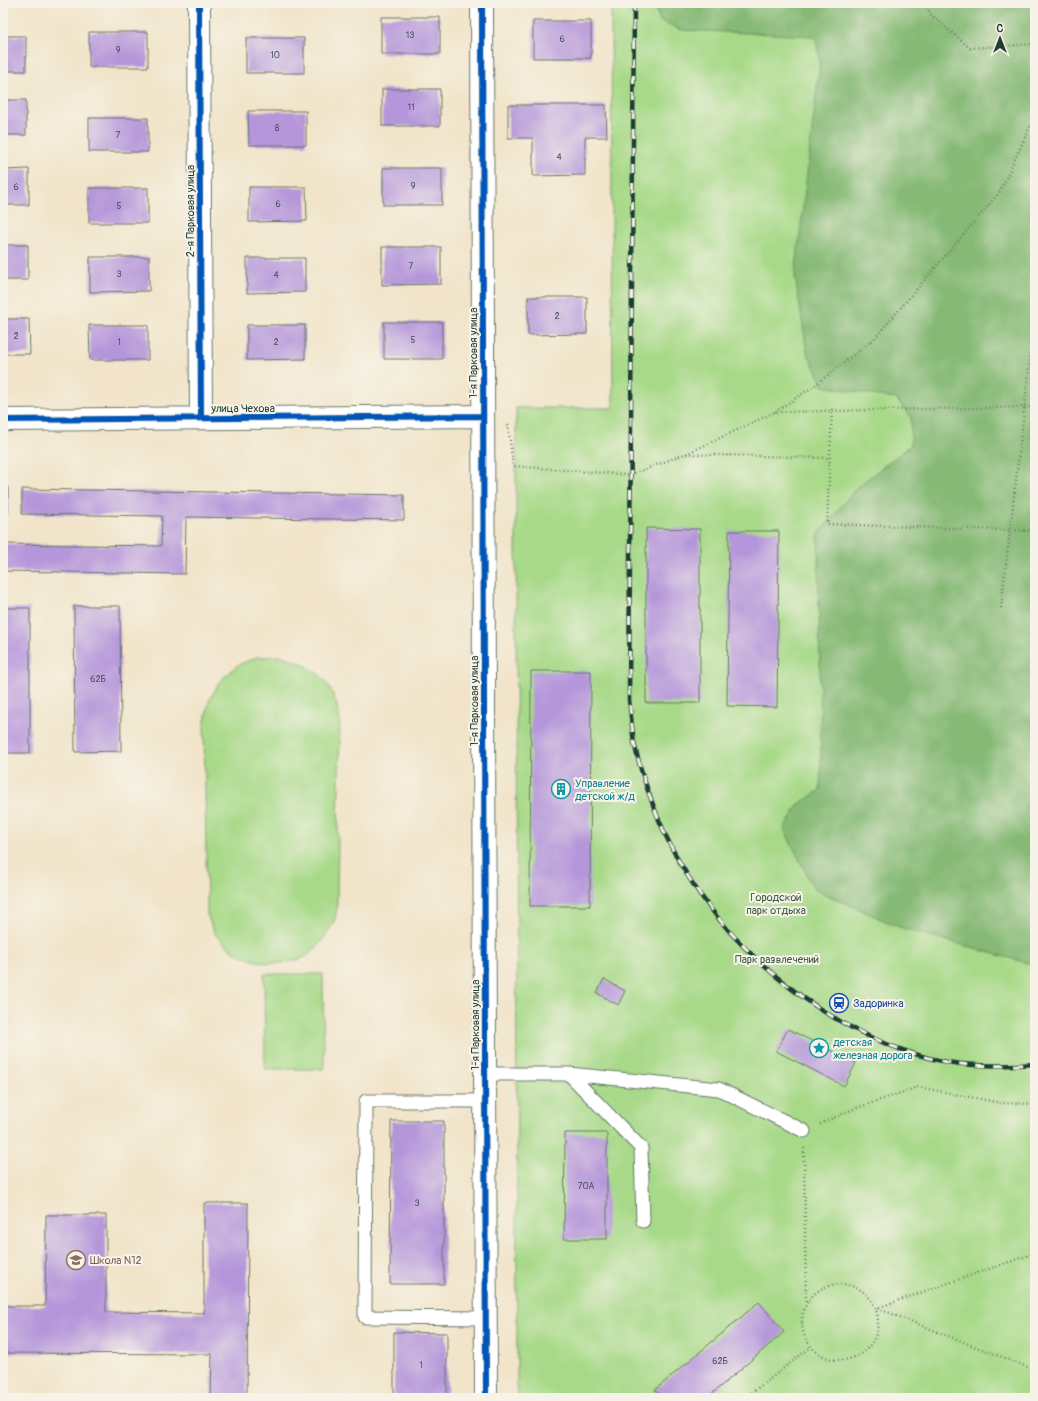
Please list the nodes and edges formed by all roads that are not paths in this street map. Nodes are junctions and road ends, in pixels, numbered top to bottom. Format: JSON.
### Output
{"nodes":[{"id":1,"x":199,"y":3,"type":"edge"},
{"id":2,"x":482,"y":3,"type":"edge"},
{"id":3,"x":483,"y":416,"type":"junction"},
{"id":4,"x":201,"y":418,"type":"junction"},
{"id":5,"x":3,"y":420,"type":"edge"},
{"id":6,"x":485,"y":1074,"type":"junction"},
{"id":7,"x":569,"y":1074,"type":"junction"},
{"id":8,"x":485,"y":1101,"type":"junction"},
{"id":9,"x":804,"y":1131,"type":"road end"},
{"id":10,"x":643,"y":1220,"type":"dead end"},
{"id":11,"x":486,"y":1318,"type":"junction"},
{"id":12,"x":486,"y":1398,"type":"edge"}],
"edges":[{"from":1,"to":4,"type":"street","name":"2-я Парковая улица"},
{"from":2,"to":3,"type":"street","name":"1-я Парковая улица"},
{"from":3,"to":4,"type":"street","name":"улица Чехова"},
{"from":3,"to":6,"type":"street","name":"1-я Парковая улица"},
{"from":4,"to":5,"type":"street","name":"улица Чехова"},
{"from":6,"to":7,"type":"lane"},
{"from":6,"to":8,"type":"street","name":"1-я Парковая улица"},
{"from":7,"to":9,"type":"lane"},
{"from":7,"to":10,"type":"lane"},
{"from":8,"to":11,"type":"street","name":"1-я Парковая улица"},
{"from":8,"to":11,"type":"lane"},
{"from":11,"to":12,"type":"street","name":"1-я Парковая улица"}]}
